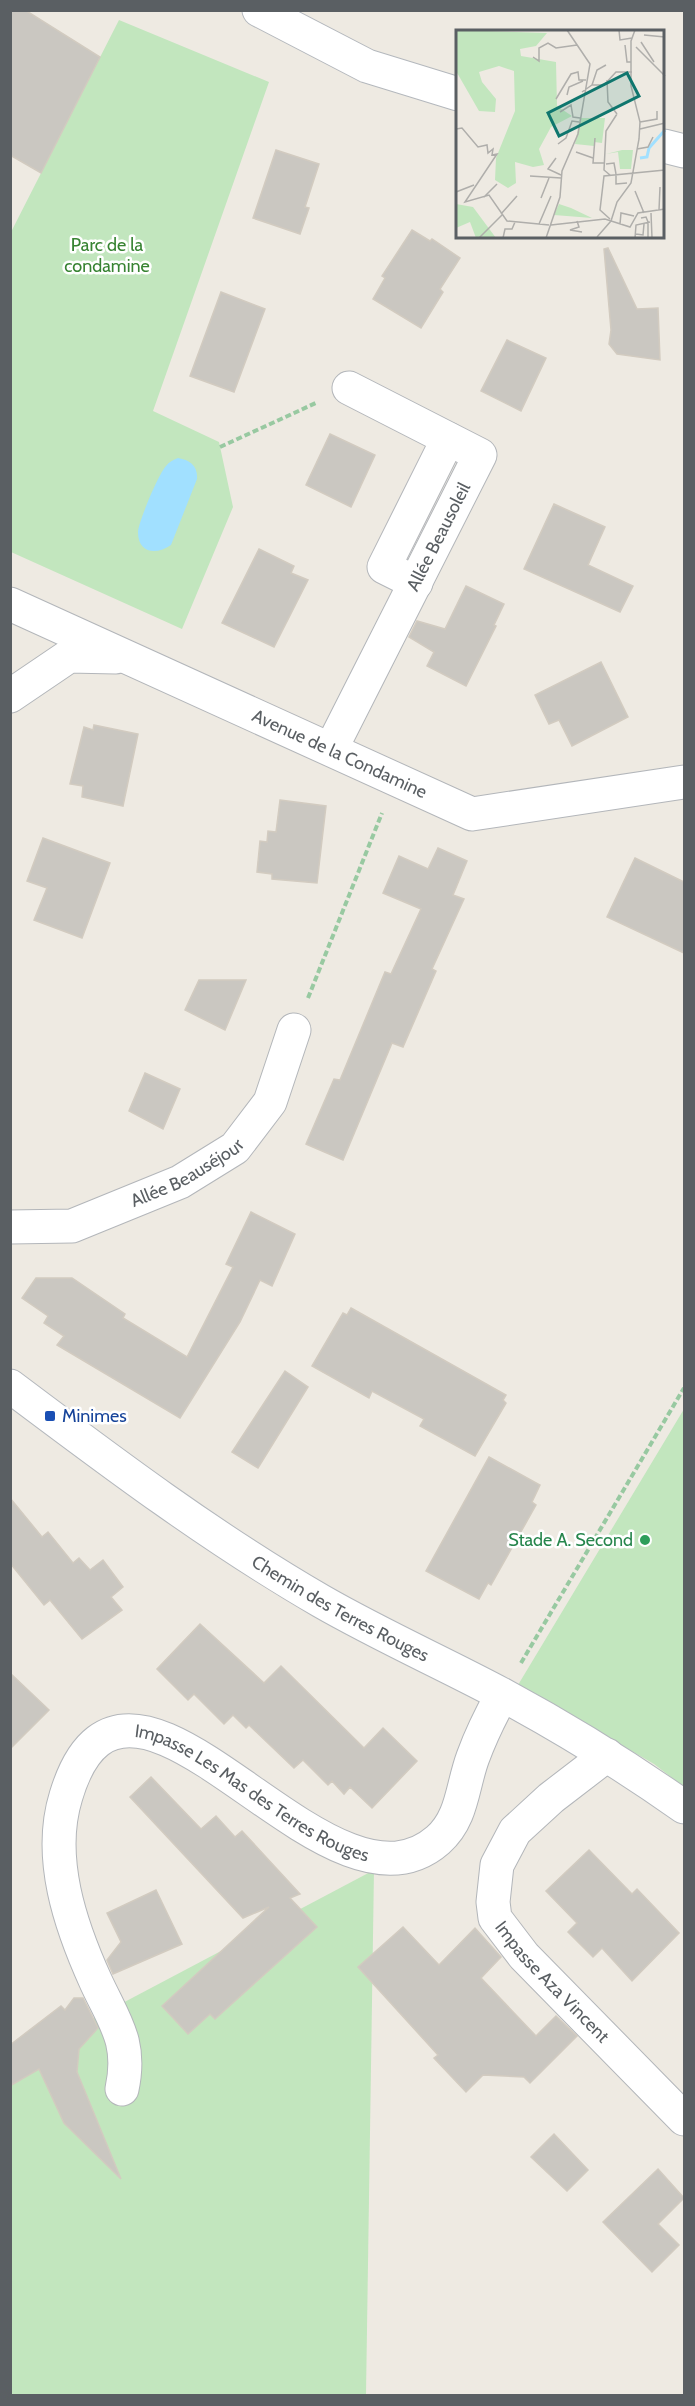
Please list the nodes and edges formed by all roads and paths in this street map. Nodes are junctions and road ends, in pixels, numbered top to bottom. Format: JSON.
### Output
{"nodes":[{"id":1,"x":259,"y":10,"type":"edge"},
{"id":2,"x":456,"y":93,"type":"edge"},
{"id":3,"x":665,"y":146,"type":"edge"},
{"id":4,"x":684,"y":151,"type":"edge"},
{"id":5,"x":349,"y":388,"type":"joint"},
{"id":6,"x":220,"y":447,"type":"dead end"},
{"id":7,"x":10,"y":604,"type":"edge"},
{"id":8,"x":132,"y":658,"type":"junction"},
{"id":9,"x":10,"y":696,"type":"edge"},
{"id":10,"x":331,"y":749,"type":"junction"},
{"id":11,"x":395,"y":778,"type":"junction"},
{"id":12,"x":684,"y":782,"type":"edge"},
{"id":13,"x":294,"y":1030,"type":"joint"},
{"id":14,"x":10,"y":1227,"type":"edge"},
{"id":15,"x":10,"y":1386,"type":"edge"},
{"id":16,"x":684,"y":1388,"type":"edge"},
{"id":17,"x":502,"y":1695,"type":"junction"},
{"id":18,"x":608,"y":1755,"type":"junction"},
{"id":19,"x":684,"y":1807,"type":"edge"},
{"id":20,"x":122,"y":2090,"type":"dead end"},
{"id":21,"x":684,"y":2119,"type":"edge"}],
"edges":[{"from":1,"to":2,"type":"street"},
{"from":3,"to":4,"type":"street"},
{"from":5,"to":6,"type":"path"},
{"from":5,"to":10,"type":"street","name":"Allée Beausoleil"},
{"from":7,"to":8,"type":"street","name":"Avenue de la Condamine"},
{"from":8,"to":9,"type":"street"},
{"from":8,"to":10,"type":"street","name":"Avenue de la Condamine"},
{"from":10,"to":11,"type":"street","name":"Avenue de la Condamine"},
{"from":11,"to":12,"type":"street","name":"Avenue de la Condamine"},
{"from":11,"to":13,"type":"path"},
{"from":13,"to":14,"type":"street","name":"Allée Beauséjour"},
{"from":15,"to":17,"type":"street","name":"Chemin des Terres Rouges"},
{"from":16,"to":17,"type":"path"},
{"from":17,"to":18,"type":"street","name":"Chemin des Terres Rouges"},
{"from":17,"to":20,"type":"street","name":"Impasse Les Mas des Terres Rouges"},
{"from":18,"to":19,"type":"street","name":"Chemin des Terres Rouges"},
{"from":18,"to":21,"type":"street","name":"Impasse Aza Vincent"}]}
